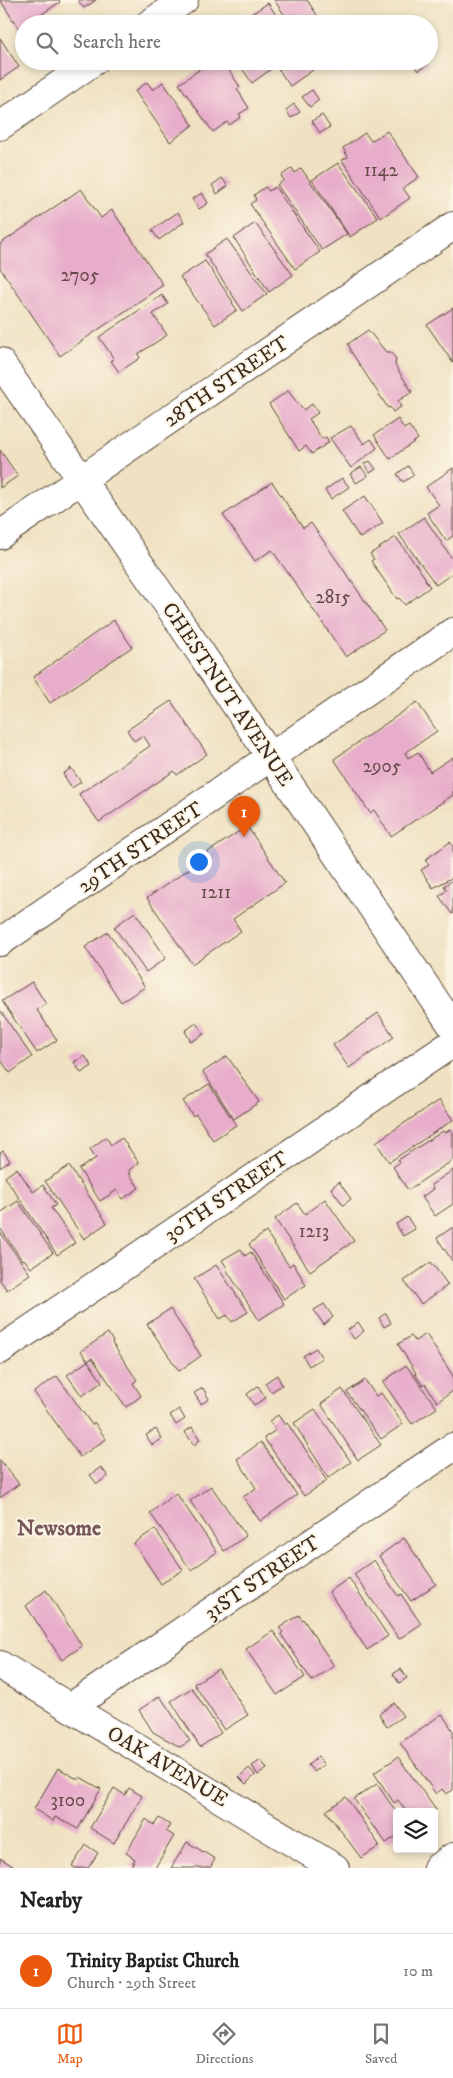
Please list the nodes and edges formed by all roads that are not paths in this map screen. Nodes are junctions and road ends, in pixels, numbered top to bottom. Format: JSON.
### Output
{"nodes":[{"id":1,"x":184,"y":0,"type":"edge"},
{"id":2,"x":162,"y":15,"type":"edge"},
{"id":3,"x":81,"y":70,"type":"edge"},
{"id":4,"x":0,"y":126,"type":"edge"},
{"id":5,"x":453,"y":226,"type":"edge"},
{"id":6,"x":0,"y":362,"type":"edge"},
{"id":7,"x":81,"y":480,"type":"junction"},
{"id":8,"x":0,"y":535,"type":"edge"},
{"id":9,"x":453,"y":632,"type":"edge"},
{"id":10,"x":271,"y":758,"type":"junction"},
{"id":11,"x":0,"y":942,"type":"edge"},
{"id":12,"x":453,"y":1027,"type":"edge"},
{"id":13,"x":453,"y":1043,"type":"edge"},
{"id":14,"x":0,"y":1350,"type":"edge"},
{"id":15,"x":453,"y":1447,"type":"edge"},
{"id":16,"x":0,"y":1665,"type":"edge"},
{"id":17,"x":71,"y":1707,"type":"junction"},
{"id":18,"x":453,"y":1857,"type":"edge"},
{"id":19,"x":335,"y":1868,"type":"edge"},
{"id":20,"x":437,"y":1868,"type":"edge"}],
"edges":[{"from":1,"to":2,"type":"street"},
{"from":3,"to":4,"type":"street"},
{"from":5,"to":7,"type":"street","name":"28TH STREET"},
{"from":6,"to":7,"type":"street","name":"CHESTNUT AVENUE"},
{"from":7,"to":8,"type":"street","name":"28TH STREET"},
{"from":7,"to":10,"type":"street","name":"CHESTNUT AVENUE"},
{"from":9,"to":10,"type":"street","name":"29TH STREET"},
{"from":10,"to":11,"type":"street","name":"29TH STREET"},
{"from":10,"to":12,"type":"street","name":"CHESTNUT AVENUE"},
{"from":13,"to":14,"type":"street","name":"30TH STREET"},
{"from":15,"to":17,"type":"street","name":"31ST STREET"},
{"from":16,"to":17,"type":"street","name":"OAK AVENUE"},
{"from":17,"to":19,"type":"street","name":"OAK AVENUE"},
{"from":18,"to":20,"type":"street"}]}
